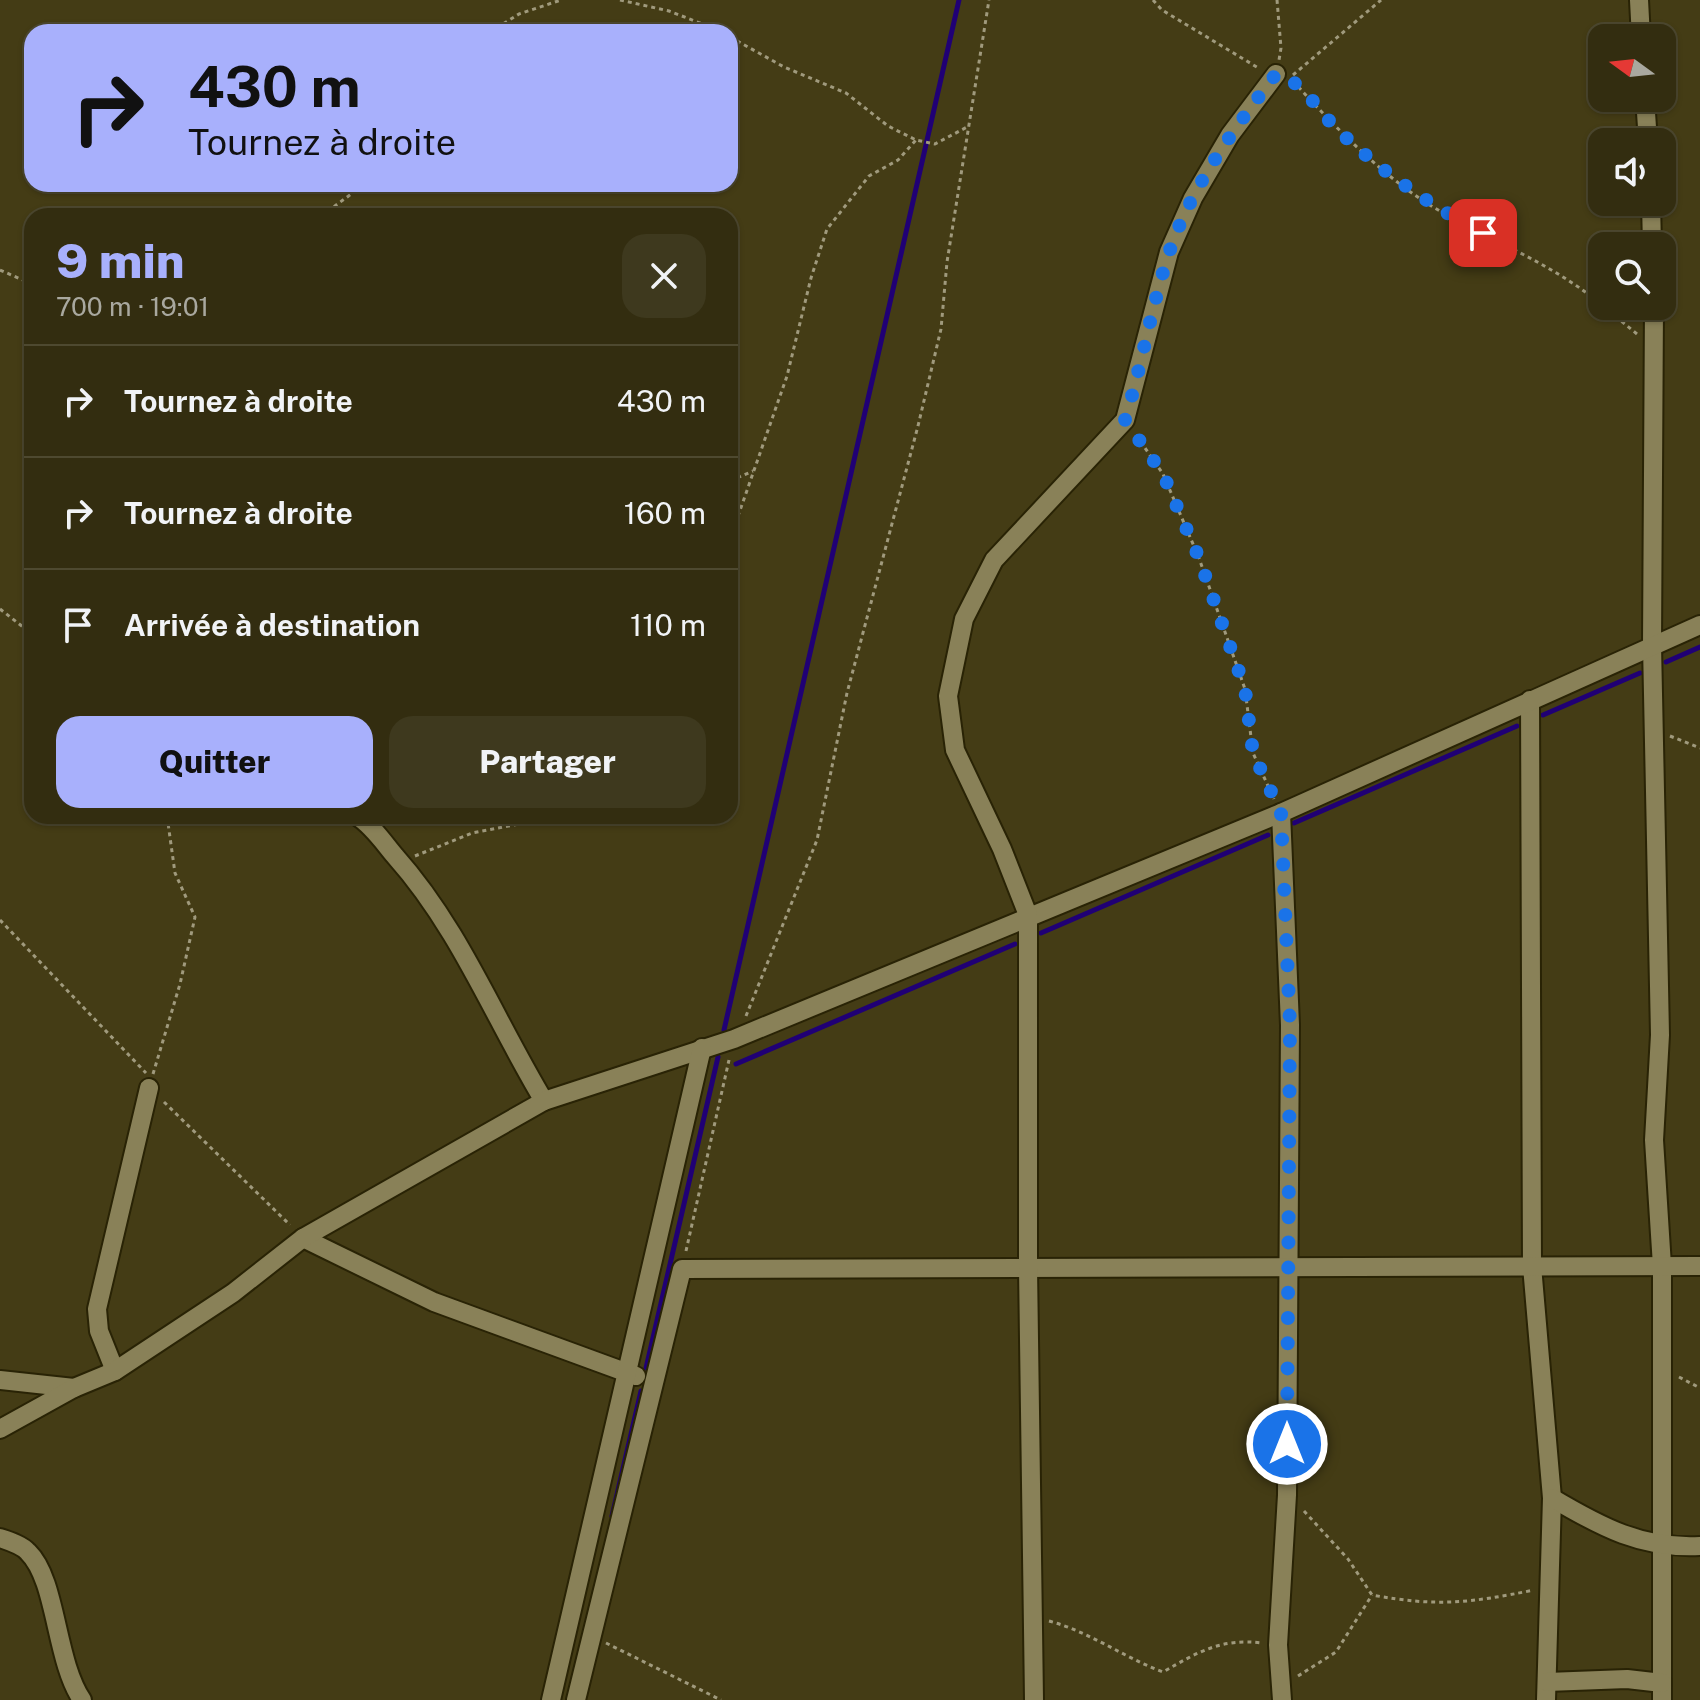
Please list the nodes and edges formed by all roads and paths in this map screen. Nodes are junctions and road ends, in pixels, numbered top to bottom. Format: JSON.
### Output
{"nodes":[{"id":1,"x":561,"y":0,"type":"edge"},
{"id":2,"x":620,"y":0,"type":"edge"},
{"id":3,"x":989,"y":0,"type":"edge"},
{"id":4,"x":1153,"y":0,"type":"edge"},
{"id":5,"x":1277,"y":0,"type":"edge"},
{"id":6,"x":1381,"y":0,"type":"edge"},
{"id":7,"x":1639,"y":0,"type":"edge"},
{"id":8,"x":503,"y":24,"type":"edge"},
{"id":9,"x":702,"y":24,"type":"edge"},
{"id":10,"x":1640,"y":24,"type":"edge"},
{"id":11,"x":738,"y":41,"type":"edge"},
{"id":12,"x":1276,"y":74,"type":"junction"},
{"id":13,"x":970,"y":125,"type":"junction"},
{"id":14,"x":916,"y":140,"type":"junction"},
{"id":15,"x":354,"y":192,"type":"edge"},
{"id":16,"x":332,"y":208,"type":"edge"},
{"id":17,"x":0,"y":270,"type":"edge"},
{"id":18,"x":24,"y":280,"type":"edge"},
{"id":19,"x":1588,"y":297,"type":"edge"},
{"id":20,"x":1618,"y":320,"type":"edge"},
{"id":21,"x":1654,"y":320,"type":"edge"},
{"id":22,"x":1655,"y":352,"type":"junction"},
{"id":23,"x":1125,"y":420,"type":"junction"},
{"id":24,"x":753,"y":471,"type":"junction"},
{"id":25,"x":738,"y":478,"type":"edge"},
{"id":26,"x":738,"y":515,"type":"edge"},
{"id":27,"x":0,"y":609,"type":"edge"},
{"id":28,"x":1700,"y":625,"type":"edge"},
{"id":29,"x":24,"y":628,"type":"edge"},
{"id":30,"x":1652,"y":645,"type":"junction"},
{"id":31,"x":1530,"y":700,"type":"junction"},
{"id":32,"x":1656,"y":730,"type":"junction"},
{"id":33,"x":1700,"y":748,"type":"edge"},
{"id":34,"x":1281,"y":813,"type":"junction"},
{"id":35,"x":168,"y":824,"type":"edge"},
{"id":36,"x":365,"y":824,"type":"edge"},
{"id":37,"x":519,"y":824,"type":"edge"},
{"id":38,"x":400,"y":861,"type":"junction"},
{"id":39,"x":1028,"y":915,"type":"junction"},
{"id":40,"x":0,"y":920,"type":"edge"},
{"id":41,"x":734,"y":1039,"type":"junction"},
{"id":42,"x":702,"y":1048,"type":"junction"},
{"id":43,"x":729,"y":1061,"type":"dead end"},
{"id":44,"x":149,"y":1088,"type":"joint"},
{"id":45,"x":544,"y":1101,"type":"junction"},
{"id":46,"x":303,"y":1238,"type":"junction"},
{"id":47,"x":1532,"y":1266,"type":"junction"},
{"id":48,"x":1662,"y":1266,"type":"junction"},
{"id":49,"x":1700,"y":1266,"type":"edge"},
{"id":50,"x":1028,"y":1267,"type":"junction"},
{"id":51,"x":1288,"y":1267,"type":"junction"},
{"id":52,"x":682,"y":1269,"type":"junction"},
{"id":53,"x":115,"y":1371,"type":"junction"},
{"id":54,"x":627,"y":1374,"type":"junction"},
{"id":55,"x":1663,"y":1374,"type":"junction"},
{"id":56,"x":0,"y":1380,"type":"edge"},
{"id":57,"x":654,"y":1382,"type":"junction"},
{"id":58,"x":74,"y":1388,"type":"junction"},
{"id":59,"x":1700,"y":1388,"type":"edge"},
{"id":60,"x":0,"y":1429,"type":"edge"},
{"id":61,"x":1287,"y":1495,"type":"junction"},
{"id":62,"x":1552,"y":1498,"type":"junction"},
{"id":63,"x":0,"y":1538,"type":"edge"},
{"id":64,"x":1700,"y":1546,"type":"edge"},
{"id":65,"x":1665,"y":1548,"type":"junction"},
{"id":66,"x":1550,"y":1586,"type":"junction"},
{"id":67,"x":1372,"y":1595,"type":"junction"},
{"id":68,"x":1033,"y":1609,"type":"junction"},
{"id":69,"x":590,"y":1635,"type":"junction"},
{"id":70,"x":1278,"y":1645,"type":"junction"},
{"id":71,"x":1547,"y":1691,"type":"edge"},
{"id":72,"x":1662,"y":1692,"type":"edge"},
{"id":73,"x":1282,"y":1694,"type":"edge"},
{"id":74,"x":82,"y":1700,"type":"edge"},
{"id":75,"x":551,"y":1700,"type":"edge"},
{"id":76,"x":576,"y":1700,"type":"edge"},
{"id":77,"x":721,"y":1700,"type":"edge"},
{"id":78,"x":1034,"y":1700,"type":"edge"}],
"edges":[{"from":1,"to":8,"type":"path"},
{"from":2,"to":9,"type":"path"},
{"from":3,"to":13,"type":"path"},
{"from":4,"to":12,"type":"path"},
{"from":5,"to":12,"type":"path"},
{"from":6,"to":19,"type":"path"},
{"from":7,"to":10,"type":"street"},
{"from":11,"to":14,"type":"path"},
{"from":12,"to":23,"type":"street"},
{"from":13,"to":14,"type":"path"},
{"from":13,"to":41,"type":"path"},
{"from":14,"to":24,"type":"path"},
{"from":15,"to":16,"type":"path"},
{"from":17,"to":18,"type":"path"},
{"from":20,"to":22,"type":"path"},
{"from":21,"to":22,"type":"street"},
{"from":22,"to":30,"type":"street"},
{"from":23,"to":34,"type":"path"},
{"from":23,"to":39,"type":"street"},
{"from":24,"to":25,"type":"path"},
{"from":24,"to":26,"type":"path"},
{"from":27,"to":29,"type":"path"},
{"from":28,"to":30,"type":"street"},
{"from":30,"to":31,"type":"street"},
{"from":30,"to":32,"type":"street"},
{"from":31,"to":34,"type":"street"},
{"from":31,"to":47,"type":"street"},
{"from":32,"to":33,"type":"path"},
{"from":32,"to":48,"type":"street"},
{"from":34,"to":39,"type":"street"},
{"from":34,"to":51,"type":"street"},
{"from":35,"to":40,"type":"path"},
{"from":36,"to":38,"type":"street"},
{"from":37,"to":38,"type":"path"},
{"from":38,"to":45,"type":"street"},
{"from":39,"to":41,"type":"street"},
{"from":39,"to":50,"type":"street"},
{"from":41,"to":42,"type":"street"},
{"from":42,"to":45,"type":"street"},
{"from":42,"to":54,"type":"street"},
{"from":43,"to":52,"type":"path"},
{"from":44,"to":46,"type":"path"},
{"from":44,"to":53,"type":"street"},
{"from":45,"to":46,"type":"street"},
{"from":46,"to":53,"type":"street"},
{"from":46,"to":54,"type":"street"},
{"from":47,"to":48,"type":"street"},
{"from":47,"to":51,"type":"street"},
{"from":47,"to":62,"type":"street"},
{"from":48,"to":49,"type":"street"},
{"from":48,"to":55,"type":"street"},
{"from":50,"to":51,"type":"street"},
{"from":50,"to":52,"type":"street"},
{"from":50,"to":68,"type":"street"},
{"from":51,"to":61,"type":"street"},
{"from":52,"to":57,"type":"street"},
{"from":53,"to":58,"type":"street"},
{"from":54,"to":57,"type":"street"},
{"from":54,"to":75,"type":"street"},
{"from":55,"to":59,"type":"path"},
{"from":55,"to":65,"type":"street"},
{"from":56,"to":58,"type":"street"},
{"from":57,"to":69,"type":"street"},
{"from":58,"to":60,"type":"street"},
{"from":61,"to":67,"type":"path"},
{"from":61,"to":70,"type":"street"},
{"from":62,"to":65,"type":"street"},
{"from":62,"to":66,"type":"street"},
{"from":63,"to":74,"type":"street"},
{"from":64,"to":65,"type":"street"},
{"from":65,"to":72,"type":"street"},
{"from":66,"to":67,"type":"path"},
{"from":66,"to":71,"type":"street"},
{"from":67,"to":73,"type":"path"},
{"from":68,"to":70,"type":"path"},
{"from":68,"to":78,"type":"street"},
{"from":69,"to":76,"type":"street"},
{"from":69,"to":77,"type":"path"},
{"from":70,"to":73,"type":"street"},
{"from":71,"to":72,"type":"street"}]}
